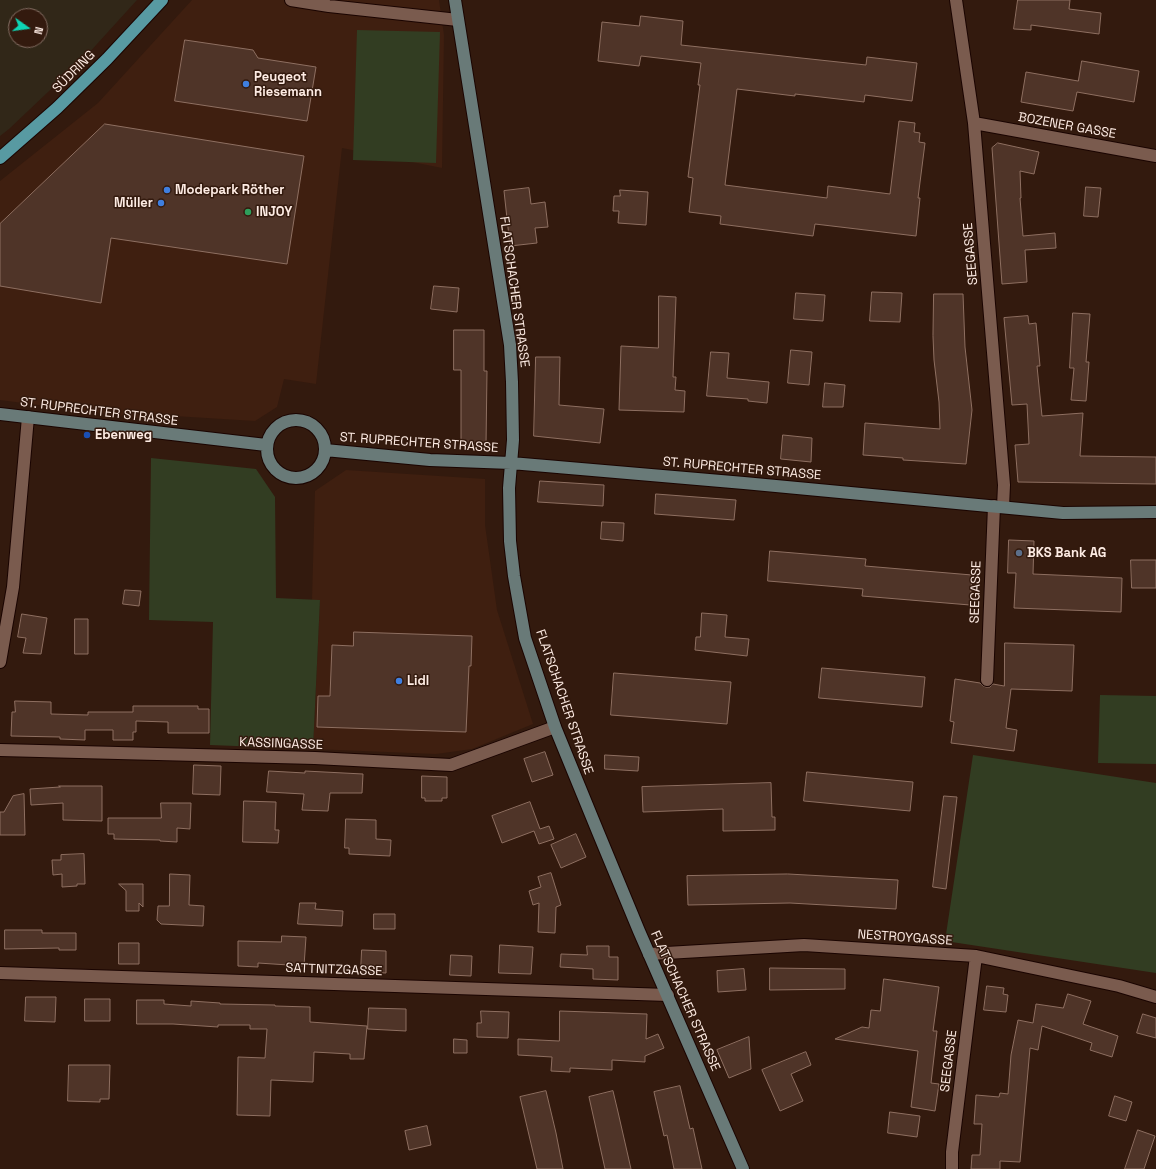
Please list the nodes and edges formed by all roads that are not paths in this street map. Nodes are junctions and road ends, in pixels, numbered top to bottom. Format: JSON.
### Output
{"nodes":[{"id":1,"x":162,"y":0,"type":"edge"},
{"id":2,"x":291,"y":0,"type":"edge"},
{"id":3,"x":455,"y":0,"type":"edge"},
{"id":4,"x":956,"y":0,"type":"edge"},
{"id":5,"x":458,"y":20,"type":"junction"},
{"id":6,"x":974,"y":124,"type":"junction"},
{"id":7,"x":1156,"y":156,"type":"edge"},
{"id":8,"x":0,"y":158,"type":"edge"},
{"id":9,"x":0,"y":414,"type":"edge"},
{"id":10,"x":28,"y":418,"type":"junction"},
{"id":11,"x":266,"y":445,"type":"junction"},
{"id":12,"x":325,"y":450,"type":"junction"},
{"id":13,"x":511,"y":463,"type":"junction"},
{"id":14,"x":999,"y":506,"type":"junction"},
{"id":15,"x":1156,"y":512,"type":"edge"},
{"id":16,"x":0,"y":662,"type":"edge"},
{"id":17,"x":987,"y":680,"type":"dead end"},
{"id":18,"x":555,"y":727,"type":"junction"},
{"id":19,"x":0,"y":750,"type":"edge"},
{"id":20,"x":649,"y":954,"type":"junction"},
{"id":21,"x":976,"y":956,"type":"junction"},
{"id":22,"x":0,"y":973,"type":"edge"},
{"id":23,"x":668,"y":995,"type":"junction"},
{"id":24,"x":1156,"y":997,"type":"edge"},
{"id":25,"x":743,"y":1169,"type":"edge"},
{"id":26,"x":952,"y":1169,"type":"edge"}],
"edges":[{"from":1,"to":8,"type":"main road","name":"SÜDRING"},
{"from":2,"to":5,"type":"street"},
{"from":3,"to":5,"type":"street","name":"FLATSCHACHER STRASSE"},
{"from":4,"to":6,"type":"street","name":"SEEGASSE"},
{"from":5,"to":13,"type":"street","name":"FLATSCHACHER STRASSE"},
{"from":6,"to":7,"type":"street","name":"BOZENER GASSE"},
{"from":6,"to":14,"type":"street","name":"SEEGASSE"},
{"from":9,"to":10,"type":"street","name":"ST. RUPRECHTER STRASSE"},
{"from":10,"to":11,"type":"street","name":"ST. RUPRECHTER STRASSE"},
{"from":10,"to":16,"type":"street"},
{"from":11,"to":12,"type":"street"},
{"from":11,"to":12,"type":"street"},
{"from":12,"to":13,"type":"street","name":"ST. RUPRECHTER STRASSE"},
{"from":13,"to":14,"type":"street","name":"ST. RUPRECHTER STRASSE"},
{"from":13,"to":18,"type":"street","name":"FLATSCHACHER STRASSE"},
{"from":14,"to":15,"type":"street","name":"ST. RUPRECHTER STRASSE"},
{"from":14,"to":17,"type":"street","name":"SEEGASSE"},
{"from":18,"to":19,"type":"street","name":"KASSINGASSE"},
{"from":18,"to":20,"type":"street","name":"FLATSCHACHER STRASSE"},
{"from":20,"to":21,"type":"street","name":"NESTROYGASSE"},
{"from":20,"to":23,"type":"street","name":"FLATSCHACHER STRASSE"},
{"from":21,"to":24,"type":"street","name":"NESTROYGASSE"},
{"from":21,"to":26,"type":"street","name":"SEEGASSE"},
{"from":22,"to":23,"type":"street","name":"SATTNITZGASSE"},
{"from":23,"to":25,"type":"street","name":"FLATSCHACHER STRASSE"}]}
